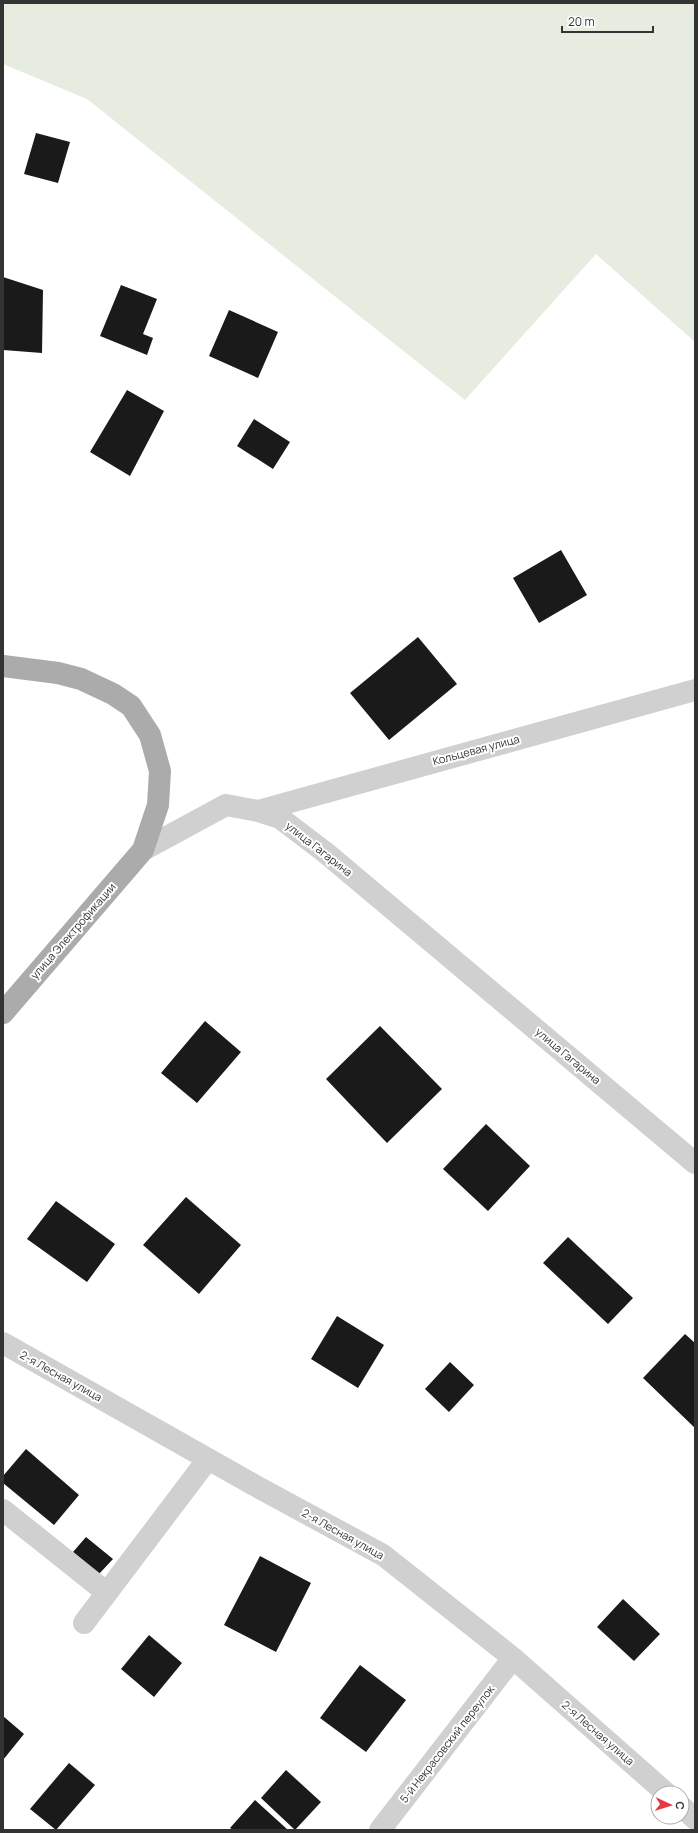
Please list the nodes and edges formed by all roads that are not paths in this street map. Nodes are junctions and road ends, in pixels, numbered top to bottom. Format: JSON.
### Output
{"nodes":[{"id":1,"x":3,"y":666,"type":"edge"},
{"id":2,"x":695,"y":690,"type":"edge"},
{"id":3,"x":258,"y":810,"type":"junction"},
{"id":4,"x":143,"y":850,"type":"junction"},
{"id":5,"x":3,"y":1013,"type":"edge"},
{"id":6,"x":695,"y":1162,"type":"edge"},
{"id":7,"x":3,"y":1343,"type":"edge"},
{"id":8,"x":208,"y":1459,"type":"junction"},
{"id":9,"x":3,"y":1510,"type":"edge"},
{"id":10,"x":107,"y":1592,"type":"junction"},
{"id":11,"x":84,"y":1623,"type":"dead end"},
{"id":12,"x":513,"y":1658,"type":"junction"},
{"id":13,"x":657,"y":1785,"type":"edge"},
{"id":14,"x":380,"y":1830,"type":"edge"}],
"edges":[{"from":1,"to":4,"type":"main road"},
{"from":2,"to":3,"type":"street","name":"Кольцевая улица"},
{"from":3,"to":4,"type":"street","name":"улица Гагарина"},
{"from":3,"to":6,"type":"street","name":"улица Гагарина"},
{"from":4,"to":5,"type":"main road","name":"улица Электрофикации"},
{"from":7,"to":8,"type":"street","name":"2-я Лесная улица"},
{"from":8,"to":10,"type":"street"},
{"from":8,"to":12,"type":"street","name":"2-я Лесная улица"},
{"from":9,"to":10,"type":"street"},
{"from":10,"to":11,"type":"street"},
{"from":12,"to":13,"type":"street","name":"2-я Лесная улица"},
{"from":12,"to":14,"type":"street","name":"5-й Некрасовский переулок"}]}
